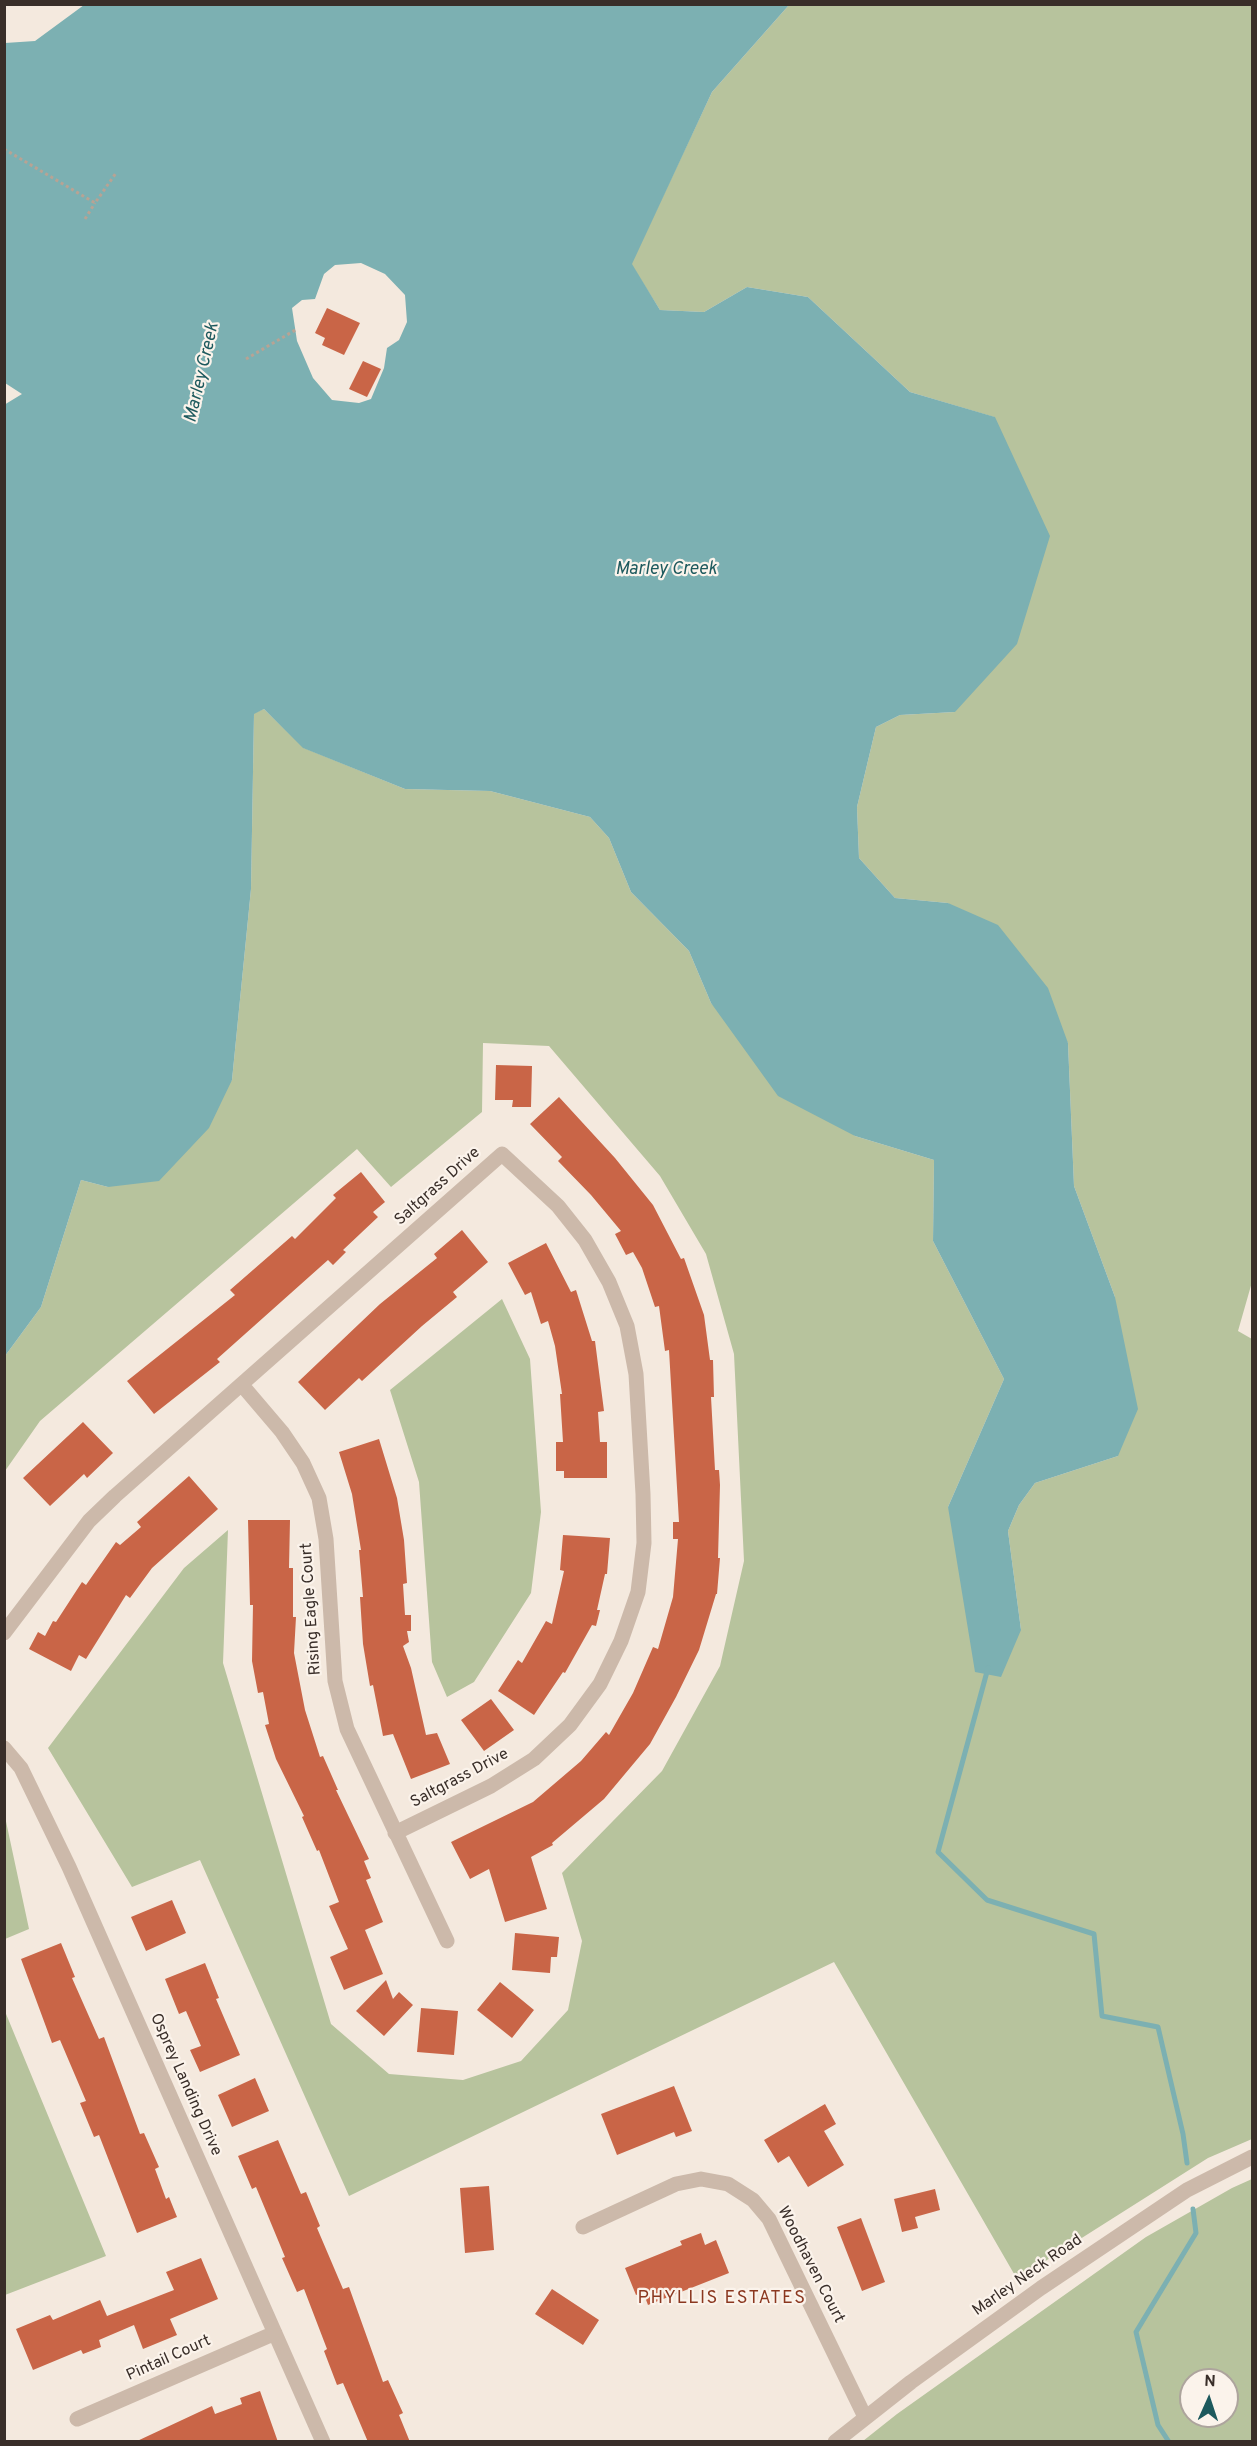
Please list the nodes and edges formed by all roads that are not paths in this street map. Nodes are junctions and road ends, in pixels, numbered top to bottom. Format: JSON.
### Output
{"nodes":[{"id":1,"x":242,"y":1384,"type":"junction"},
{"id":2,"x":4,"y":1633,"type":"edge"},
{"id":3,"x":4,"y":1748,"type":"edge"},
{"id":4,"x":395,"y":1833,"type":"junction"},
{"id":5,"x":447,"y":1941,"type":"dead end"},
{"id":6,"x":1252,"y":2157,"type":"edge"},
{"id":7,"x":584,"y":2227,"type":"dead end"},
{"id":8,"x":275,"y":2333,"type":"junction"},
{"id":9,"x":865,"y":2417,"type":"junction"},
{"id":10,"x":77,"y":2419,"type":"dead end"},
{"id":11,"x":322,"y":2442,"type":"edge"},
{"id":12,"x":835,"y":2442,"type":"edge"}],
"edges":[{"from":1,"to":2,"type":"street","name":"Saltgrass Drive"},
{"from":1,"to":4,"type":"street","name":"Rising Eagle Court"},
{"from":1,"to":4,"type":"street","name":"Saltgrass Drive"},
{"from":3,"to":8,"type":"street","name":"Osprey Landing Drive"},
{"from":4,"to":5,"type":"street","name":"Rising Eagle Court"},
{"from":6,"to":9,"type":"street","name":"Marley Neck Road"},
{"from":7,"to":9,"type":"street","name":"Woodhaven Court"},
{"from":8,"to":10,"type":"street","name":"Pintail Court"},
{"from":8,"to":11,"type":"street","name":"Osprey Landing Drive"},
{"from":9,"to":12,"type":"street","name":"Marley Neck Road"}]}
